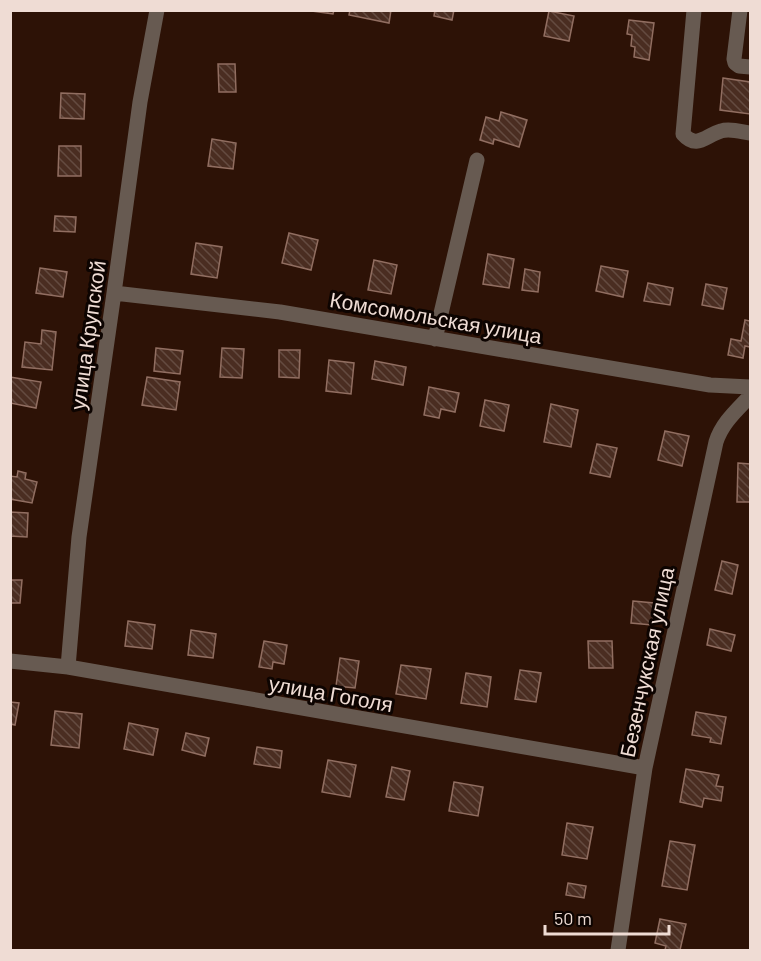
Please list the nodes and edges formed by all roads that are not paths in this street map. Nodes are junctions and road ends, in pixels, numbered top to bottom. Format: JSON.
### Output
{"nodes":[{"id":1,"x":157,"y":10,"type":"edge"},
{"id":2,"x":694,"y":10,"type":"edge"},
{"id":3,"x":740,"y":10,"type":"edge"},
{"id":4,"x":750,"y":67,"type":"edge"},
{"id":5,"x":750,"y":132,"type":"edge"},
{"id":6,"x":477,"y":160,"type":"dead end"},
{"id":7,"x":114,"y":293,"type":"junction"},
{"id":8,"x":435,"y":339,"type":"junction"},
{"id":9,"x":750,"y":387,"type":"edge"},
{"id":10,"x":750,"y":396,"type":"edge"},
{"id":11,"x":10,"y":661,"type":"edge"},
{"id":12,"x":68,"y":667,"type":"junction"},
{"id":13,"x":645,"y":768,"type":"junction"},
{"id":14,"x":618,"y":951,"type":"edge"}],
"edges":[{"from":1,"to":7,"type":"street","name":"улица Крупской"},
{"from":2,"to":5,"type":"street"},
{"from":3,"to":4,"type":"street"},
{"from":6,"to":8,"type":"street"},
{"from":7,"to":8,"type":"street","name":"Комсомольская улица"},
{"from":7,"to":12,"type":"street","name":"улица Крупской"},
{"from":8,"to":9,"type":"street","name":"Комсомольская улица"},
{"from":10,"to":13,"type":"street","name":"Безенчукская улица"},
{"from":11,"to":12,"type":"street","name":"улица Гоголя"},
{"from":12,"to":13,"type":"street","name":"улица Гоголя"},
{"from":13,"to":14,"type":"street","name":"Безенчукская улица"}]}
